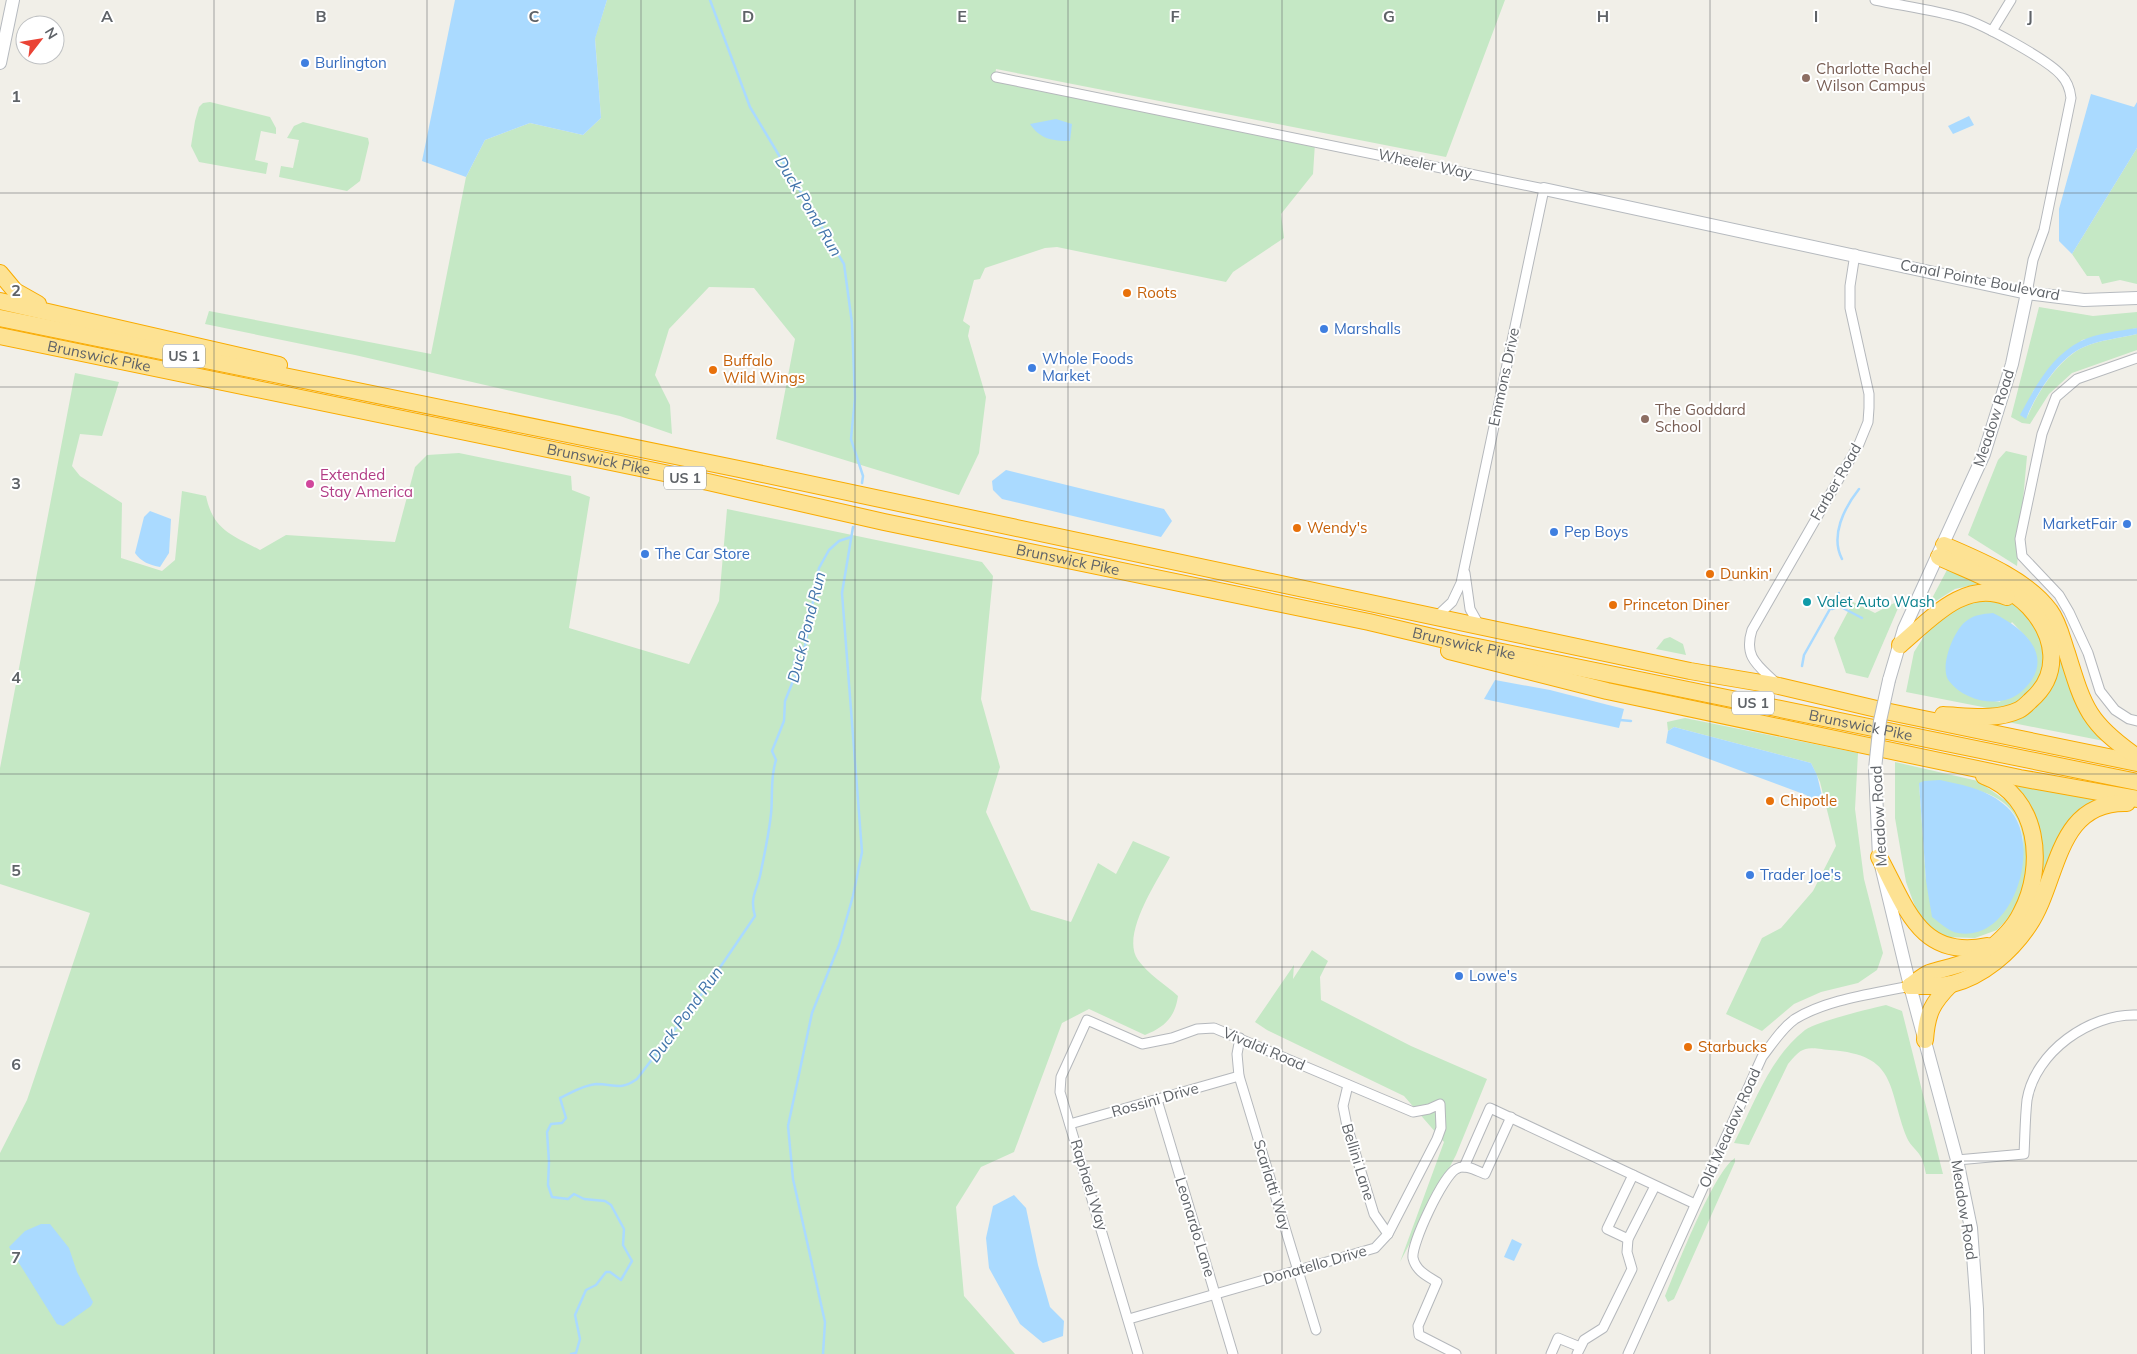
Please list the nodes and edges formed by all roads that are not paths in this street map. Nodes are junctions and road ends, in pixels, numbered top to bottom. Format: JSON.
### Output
{"nodes":[{"id":1,"x":13,"y":0,"type":"edge"},
{"id":2,"x":1876,"y":0,"type":"edge"},
{"id":3,"x":2011,"y":0,"type":"edge"},
{"id":4,"x":1992,"y":32,"type":"junction"},
{"id":5,"x":0,"y":63,"type":"edge"},
{"id":6,"x":996,"y":77,"type":"dead end"},
{"id":7,"x":1544,"y":189,"type":"junction"},
{"id":8,"x":1855,"y":254,"type":"junction"},
{"id":9,"x":0,"y":273,"type":"edge"},
{"id":10,"x":2026,"y":293,"type":"junction"},
{"id":11,"x":2137,"y":298,"type":"edge"},
{"id":12,"x":0,"y":301,"type":"edge"},
{"id":13,"x":58,"y":314,"type":"junction"},
{"id":14,"x":0,"y":318,"type":"edge"},
{"id":15,"x":0,"y":336,"type":"edge"},
{"id":16,"x":2137,"y":358,"type":"edge"},
{"id":17,"x":368,"y":392,"type":"junction"},
{"id":18,"x":1941,"y":551,"type":"junction"},
{"id":19,"x":1464,"y":566,"type":"junction"},
{"id":20,"x":2027,"y":605,"type":"junction"},
{"id":21,"x":1436,"y":618,"type":"junction"},
{"id":22,"x":1369,"y":622,"type":"junction"},
{"id":23,"x":1480,"y":627,"type":"junction"},
{"id":24,"x":1900,"y":645,"type":"junction"},
{"id":25,"x":1779,"y":686,"type":"junction"},
{"id":26,"x":1885,"y":711,"type":"junction"},
{"id":27,"x":2137,"y":721,"type":"edge"},
{"id":28,"x":2137,"y":757,"type":"edge"},
{"id":29,"x":1938,"y":760,"type":"junction"},
{"id":30,"x":2137,"y":764,"type":"edge"},
{"id":31,"x":2137,"y":782,"type":"edge"},
{"id":32,"x":2137,"y":799,"type":"edge"},
{"id":33,"x":2137,"y":804,"type":"edge"},
{"id":34,"x":1879,"y":857,"type":"junction"},
{"id":35,"x":1994,"y":944,"type":"junction"},
{"id":36,"x":1951,"y":984,"type":"junction"},
{"id":37,"x":1910,"y":986,"type":"junction"},
{"id":38,"x":2137,"y":1015,"type":"edge"},
{"id":39,"x":1087,"y":1020,"type":"joint"},
{"id":40,"x":1240,"y":1038,"type":"junction"},
{"id":41,"x":1925,"y":1040,"type":"junction"},
{"id":42,"x":1239,"y":1076,"type":"junction"},
{"id":43,"x":1348,"y":1085,"type":"junction"},
{"id":44,"x":1157,"y":1100,"type":"junction"},
{"id":45,"x":1440,"y":1104,"type":"joint"},
{"id":46,"x":1511,"y":1117,"type":"junction"},
{"id":47,"x":1070,"y":1124,"type":"junction"},
{"id":48,"x":1957,"y":1160,"type":"junction"},
{"id":49,"x":1464,"y":1167,"type":"junction"},
{"id":50,"x":1633,"y":1175,"type":"junction"},
{"id":51,"x":1656,"y":1186,"type":"junction"},
{"id":52,"x":1695,"y":1204,"type":"junction"},
{"id":53,"x":1388,"y":1234,"type":"junction"},
{"id":54,"x":1628,"y":1239,"type":"junction"},
{"id":55,"x":1298,"y":1270,"type":"junction"},
{"id":56,"x":1215,"y":1295,"type":"junction"},
{"id":57,"x":1129,"y":1319,"type":"junction"},
{"id":58,"x":1316,"y":1330,"type":"dead end"},
{"id":59,"x":1578,"y":1350,"type":"edge"},
{"id":60,"x":1138,"y":1354,"type":"edge"},
{"id":61,"x":1233,"y":1354,"type":"edge"},
{"id":62,"x":1456,"y":1354,"type":"edge"},
{"id":63,"x":1551,"y":1354,"type":"edge"},
{"id":64,"x":1628,"y":1354,"type":"edge"},
{"id":65,"x":1978,"y":1354,"type":"edge"}],
"edges":[{"from":1,"to":5,"type":"street"},
{"from":2,"to":4,"type":"street"},
{"from":3,"to":4,"type":"street"},
{"from":4,"to":10,"type":"street"},
{"from":6,"to":7,"type":"street","name":"Wheeler Way"},
{"from":7,"to":8,"type":"street","name":"Wheeler Way"},
{"from":7,"to":19,"type":"street","name":"Emmons Drive"},
{"from":8,"to":10,"type":"street","name":"Canal Pointe Boulevard"},
{"from":8,"to":25,"type":"street","name":"Farber Road"},
{"from":9,"to":13,"type":"highway"},
{"from":10,"to":11,"type":"street","name":"Canal Pointe Boulevard"},
{"from":10,"to":18,"type":"street","name":"Meadow Road"},
{"from":12,"to":13,"type":"highway"},
{"from":13,"to":17,"type":"highway"},
{"from":14,"to":17,"type":"highway","name":"Brunswick Pike","number":"US 1"},
{"from":15,"to":22,"type":"highway","name":"Brunswick Pike","number":"US 1"},
{"from":16,"to":27,"type":"street"},
{"from":17,"to":21,"type":"highway","name":"Brunswick Pike","number":"US 1"},
{"from":18,"to":20,"type":"highway"},
{"from":18,"to":24,"type":"street","name":"Meadow Road"},
{"from":18,"to":28,"type":"highway"},
{"from":19,"to":21,"type":"street","name":"Emmons Drive"},
{"from":19,"to":23,"type":"street","name":"Emmons Drive"},
{"from":20,"to":24,"type":"highway"},
{"from":20,"to":26,"type":"highway"},
{"from":21,"to":23,"type":"highway","name":"Brunswick Pike","number":"US 1"},
{"from":22,"to":29,"type":"highway"},
{"from":22,"to":31,"type":"highway","name":"Brunswick Pike","number":"US 1"},
{"from":23,"to":25,"type":"highway","name":"Brunswick Pike","number":"US 1"},
{"from":24,"to":34,"type":"street","name":"Meadow Road","bridge":true},
{"from":25,"to":26,"type":"highway","name":"Brunswick Pike","number":"US 1"},
{"from":26,"to":30,"type":"highway","name":"Brunswick Pike","number":"US 1"},
{"from":29,"to":32,"type":"highway"},
{"from":29,"to":35,"type":"highway"},
{"from":33,"to":36,"type":"highway"},
{"from":34,"to":35,"type":"highway"},
{"from":34,"to":37,"type":"street","name":"Meadow Road"},
{"from":35,"to":37,"type":"highway"},
{"from":36,"to":37,"type":"highway"},
{"from":36,"to":41,"type":"highway"},
{"from":37,"to":41,"type":"street","name":"Meadow Road"},
{"from":37,"to":52,"type":"street","name":"Old Meadow Road"},
{"from":38,"to":48,"type":"street"},
{"from":39,"to":40,"type":"street","name":"Vivaldi Road"},
{"from":39,"to":47,"type":"street","name":"Raphael Way"},
{"from":40,"to":42,"type":"street","name":"Scarlatti Way"},
{"from":40,"to":43,"type":"street","name":"Vivaldi Road"},
{"from":41,"to":48,"type":"street","name":"Meadow Road"},
{"from":42,"to":44,"type":"street","name":"Rossini Drive"},
{"from":42,"to":55,"type":"street","name":"Scarlatti Way"},
{"from":43,"to":45,"type":"street","name":"Vivaldi Road"},
{"from":43,"to":53,"type":"street","name":"Bellini Lane"},
{"from":44,"to":47,"type":"street","name":"Rossini Drive"},
{"from":44,"to":56,"type":"street","name":"Leonardo Lane"},
{"from":45,"to":53,"type":"street","name":"Donatello Drive"},
{"from":46,"to":49,"type":"street"},
{"from":46,"to":49,"type":"street"},
{"from":46,"to":50,"type":"street"},
{"from":47,"to":57,"type":"street","name":"Raphael Way"},
{"from":48,"to":65,"type":"street","name":"Meadow Road"},
{"from":49,"to":62,"type":"street"},
{"from":50,"to":51,"type":"street"},
{"from":50,"to":54,"type":"street"},
{"from":51,"to":52,"type":"street"},
{"from":51,"to":54,"type":"street"},
{"from":52,"to":64,"type":"street","name":"Old Meadow Road"},
{"from":53,"to":55,"type":"street","name":"Donatello Drive"},
{"from":54,"to":59,"type":"street"},
{"from":55,"to":56,"type":"street","name":"Donatello Drive"},
{"from":55,"to":58,"type":"street","name":"Scarlatti Way"},
{"from":56,"to":57,"type":"street","name":"Donatello Drive"},
{"from":56,"to":61,"type":"street","name":"Leonardo Lane"},
{"from":57,"to":60,"type":"street","name":"Raphael Way"},
{"from":59,"to":63,"type":"street"}]}
